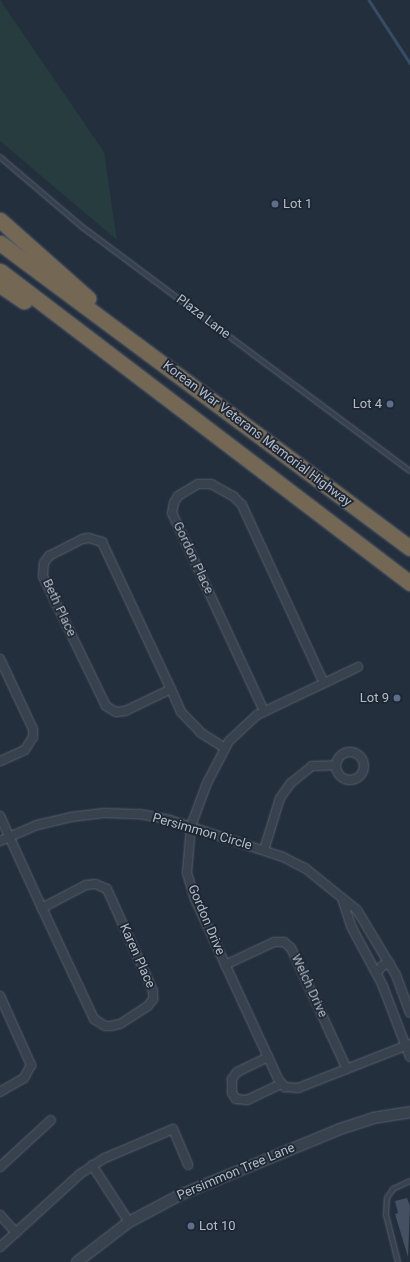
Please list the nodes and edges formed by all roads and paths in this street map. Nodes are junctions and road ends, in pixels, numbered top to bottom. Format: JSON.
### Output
{"nodes":[{"id":1,"x":0,"y":157,"type":"edge"},
{"id":2,"x":0,"y":220,"type":"edge"},
{"id":3,"x":0,"y":243,"type":"edge"},
{"id":4,"x":0,"y":271,"type":"edge"},
{"id":5,"x":0,"y":285,"type":"edge"},
{"id":6,"x":104,"y":320,"type":"junction"},
{"id":7,"x":115,"y":360,"type":"junction"},
{"id":8,"x":410,"y":471,"type":"edge"},
{"id":9,"x":410,"y":548,"type":"edge"},
{"id":10,"x":410,"y":583,"type":"edge"},
{"id":11,"x":0,"y":659,"type":"edge"},
{"id":12,"x":358,"y":667,"type":"dead end"},
{"id":13,"x":324,"y":683,"type":"junction"},
{"id":14,"x":171,"y":689,"type":"junction"},
{"id":15,"x":264,"y":711,"type":"junction"},
{"id":16,"x":225,"y":748,"type":"junction"},
{"id":17,"x":0,"y":760,"type":"edge"},
{"id":18,"x":336,"y":765,"type":"dead end"},
{"id":19,"x":0,"y":816,"type":"edge"},
{"id":20,"x":191,"y":826,"type":"junction"},
{"id":21,"x":10,"y":836,"type":"junction"},
{"id":22,"x":0,"y":841,"type":"edge"},
{"id":23,"x":264,"y":850,"type":"junction"},
{"id":24,"x":343,"y":901,"type":"junction"},
{"id":25,"x":42,"y":908,"type":"junction"},
{"id":26,"x":389,"y":963,"type":"junction"},
{"id":27,"x":225,"y":965,"type":"junction"},
{"id":28,"x":377,"y":973,"type":"junction"},
{"id":29,"x":0,"y":996,"type":"edge"},
{"id":30,"x":410,"y":1013,"type":"edge"},
{"id":31,"x":408,"y":1045,"type":"edge"},
{"id":32,"x":268,"y":1057,"type":"junction"},
{"id":33,"x":410,"y":1057,"type":"edge"},
{"id":34,"x":347,"y":1069,"type":"junction"},
{"id":35,"x":282,"y":1084,"type":"junction"},
{"id":36,"x":0,"y":1092,"type":"edge"},
{"id":37,"x":410,"y":1112,"type":"edge"},
{"id":38,"x":51,"y":1120,"type":"dead end"},
{"id":39,"x":92,"y":1165,"type":"junction"},
{"id":40,"x":188,"y":1165,"type":"dead end"},
{"id":41,"x":0,"y":1167,"type":"edge"},
{"id":42,"x":410,"y":1181,"type":"edge"},
{"id":43,"x":0,"y":1215,"type":"edge"},
{"id":44,"x":129,"y":1222,"type":"junction"},
{"id":45,"x":16,"y":1232,"type":"junction"},
{"id":46,"x":0,"y":1247,"type":"edge"},
{"id":47,"x":77,"y":1262,"type":"edge"},
{"id":48,"x":398,"y":1262,"type":"edge"}],
"edges":[{"from":1,"to":8,"type":"lane","name":"Plaza Lane"},
{"from":2,"to":6,"type":"highway","name":"Korean War Veterans Memorial Highway"},
{"from":3,"to":6,"type":"highway","name":"Korean War Veterans Memorial Highway"},
{"from":4,"to":7,"type":"highway","name":"Korean War Veterans Memorial Highway"},
{"from":5,"to":7,"type":"highway","name":"Korean War Veterans Memorial Highway"},
{"from":6,"to":9,"type":"highway","name":"Korean War Veterans Memorial Highway"},
{"from":7,"to":10,"type":"highway","name":"Korean War Veterans Memorial Highway"},
{"from":11,"to":17,"type":"street"},
{"from":12,"to":13,"type":"street","name":"Gordon Drive"},
{"from":13,"to":15,"type":"street","name":"Gordon Drive"},
{"from":13,"to":15,"type":"street","name":"Gordon Place"},
{"from":14,"to":14,"type":"street","name":"Beth Place"},
{"from":14,"to":16,"type":"street","name":"Beth Place"},
{"from":15,"to":16,"type":"street","name":"Gordon Drive"},
{"from":16,"to":20,"type":"street","name":"Gordon Drive"},
{"from":18,"to":23,"type":"street"},
{"from":19,"to":21,"type":"street","name":"Karen Place"},
{"from":20,"to":21,"type":"street","name":"Persimmon Circle"},
{"from":20,"to":23,"type":"street","name":"Persimmon Circle"},
{"from":20,"to":27,"type":"street","name":"Gordon Drive"},
{"from":21,"to":22,"type":"street","name":"Persimmon Circle"},
{"from":21,"to":25,"type":"street","name":"Karen Place"},
{"from":23,"to":24,"type":"street","name":"Persimmon Circle"},
{"from":24,"to":26,"type":"street","name":"Persimmon Circle"},
{"from":24,"to":28,"type":"street"},
{"from":25,"to":25,"type":"street","name":"Karen Place"},
{"from":26,"to":28,"type":"street"},
{"from":26,"to":30,"type":"street","name":"Persimmon Circle"},
{"from":27,"to":32,"type":"street","name":"Gordon Drive"},
{"from":27,"to":34,"type":"street","name":"Welch Drive"},
{"from":28,"to":31,"type":"street"},
{"from":29,"to":36,"type":"street"},
{"from":31,"to":33,"type":"street"},
{"from":31,"to":34,"type":"street"},
{"from":32,"to":35,"type":"street","name":"Gordon Drive"},
{"from":32,"to":35,"type":"street"},
{"from":34,"to":35,"type":"street"},
{"from":37,"to":44,"type":"street","name":"Persimmon Tree Lane"},
{"from":38,"to":41,"type":"street"},
{"from":39,"to":40,"type":"street"},
{"from":39,"to":44,"type":"street"},
{"from":39,"to":45,"type":"street"},
{"from":42,"to":48,"type":"lane"},
{"from":43,"to":45,"type":"street"},
{"from":44,"to":47,"type":"street","name":"Persimmon Tree Lane"},
{"from":45,"to":46,"type":"street"}]}
